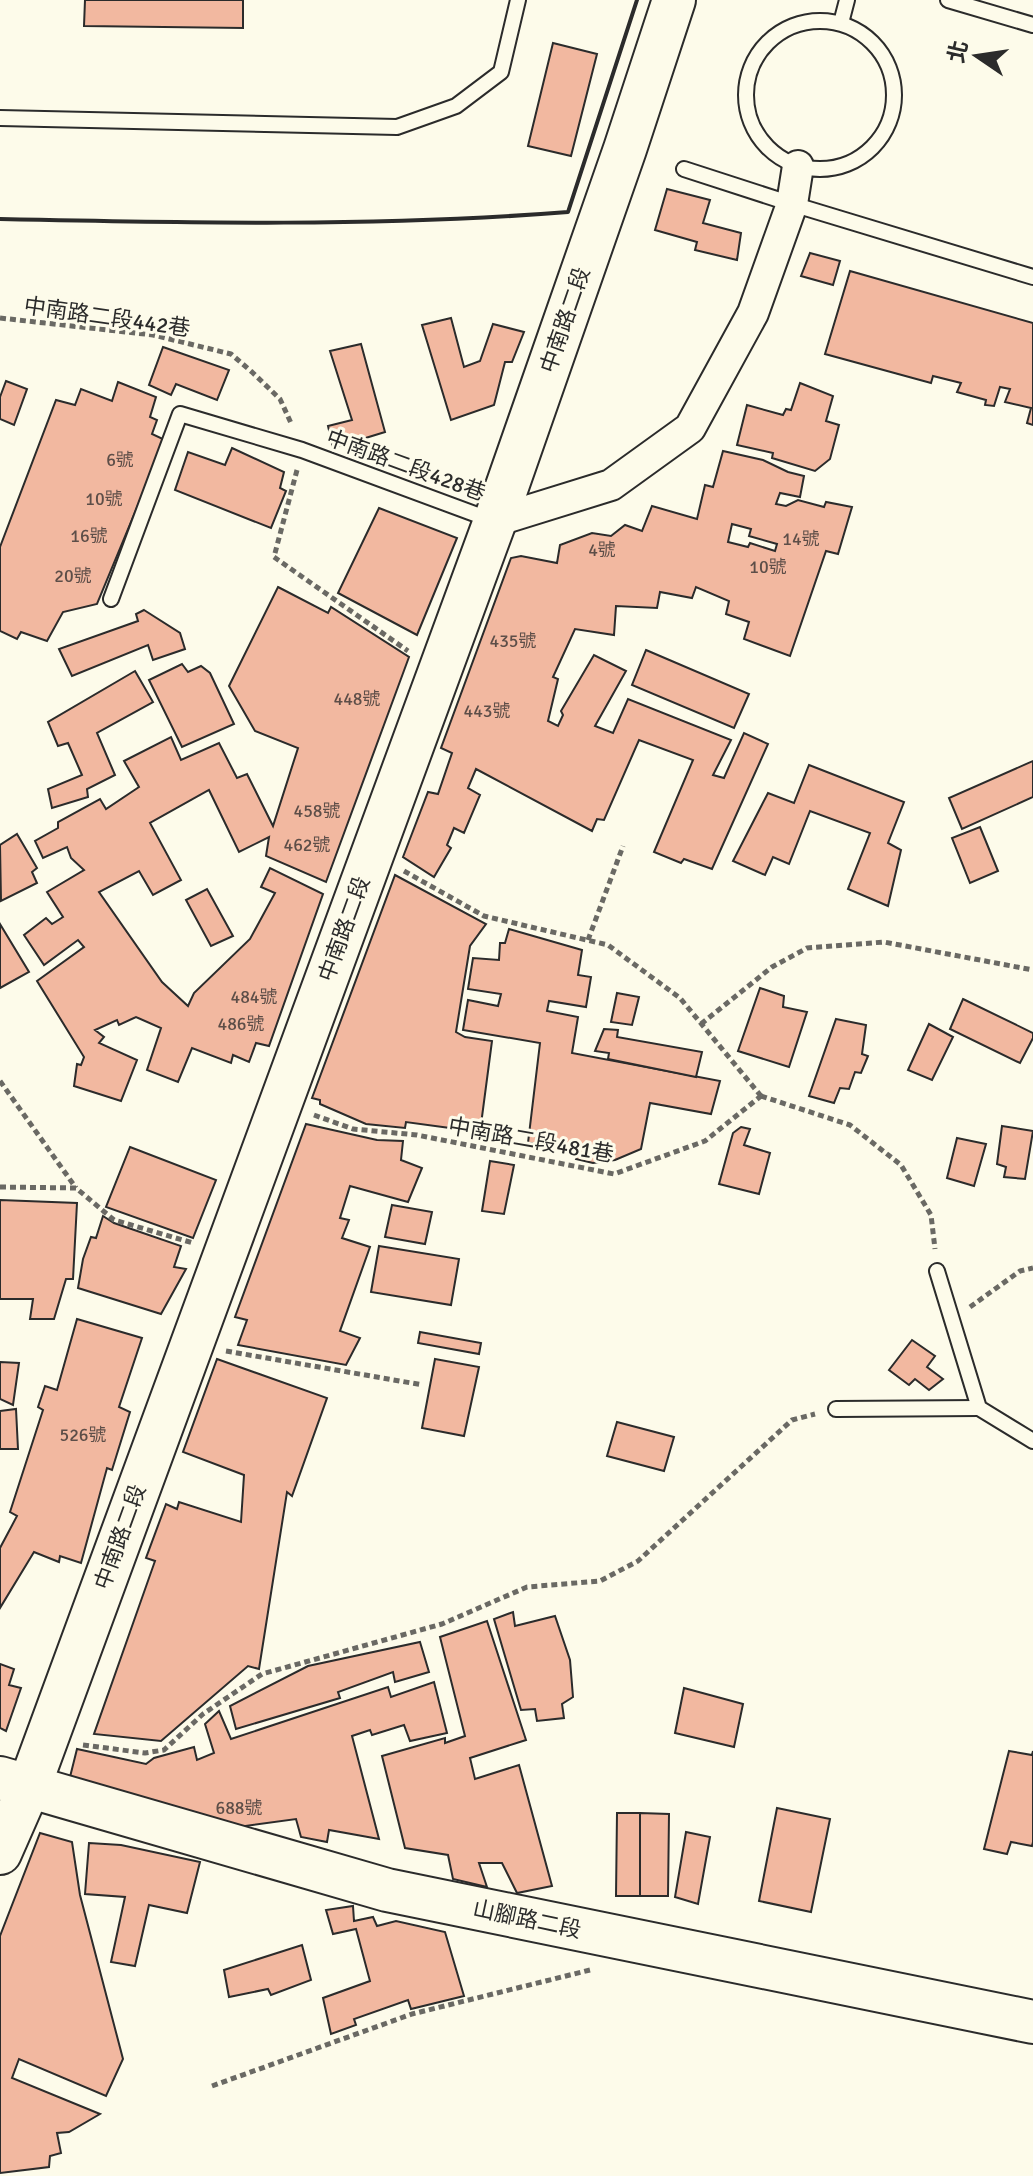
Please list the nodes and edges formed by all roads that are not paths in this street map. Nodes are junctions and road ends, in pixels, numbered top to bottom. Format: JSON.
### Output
{"nodes":[{"id":1,"x":518,"y":0,"type":"edge"},
{"id":2,"x":674,"y":0,"type":"edge"},
{"id":3,"x":847,"y":0,"type":"edge"},
{"id":4,"x":948,"y":0,"type":"edge"},
{"id":5,"x":975,"y":4,"type":"edge"},
{"id":6,"x":841,"y":23,"type":"junction"},
{"id":7,"x":1033,"y":25,"type":"edge"},
{"id":8,"x":0,"y":118,"type":"edge"},
{"id":9,"x":798,"y":166,"type":"junction"},
{"id":10,"x":684,"y":169,"type":"dead end"},
{"id":11,"x":792,"y":204,"type":"junction"},
{"id":12,"x":1033,"y":277,"type":"edge"},
{"id":13,"x":495,"y":521,"type":"junction"},
{"id":14,"x":111,"y":599,"type":"dead end"},
{"id":15,"x":937,"y":1271,"type":"road end"},
{"id":16,"x":979,"y":1408,"type":"junction"},
{"id":17,"x":836,"y":1409,"type":"road end"},
{"id":18,"x":1033,"y":1441,"type":"edge"},
{"id":19,"x":14,"y":1783,"type":"edge"},
{"id":20,"x":0,"y":1853,"type":"edge"},
{"id":21,"x":1033,"y":2022,"type":"edge"}],
"edges":[{"from":1,"to":8,"type":"lane"},
{"from":2,"to":13,"type":"main road","name":"中南路二段"},
{"from":3,"to":6,"type":"lane"},
{"from":4,"to":5,"type":"lane"},
{"from":5,"to":7,"type":"lane"},
{"from":6,"to":9,"type":"lane"},
{"from":6,"to":9,"type":"lane"},
{"from":9,"to":11,"type":"street"},
{"from":10,"to":11,"type":"lane"},
{"from":11,"to":12,"type":"lane"},
{"from":11,"to":13,"type":"street"},
{"from":13,"to":14,"type":"lane","name":"中南路二段428巷"},
{"from":13,"to":19,"type":"main road","name":"中南路二段"},
{"from":15,"to":16,"type":"lane"},
{"from":16,"to":17,"type":"lane"},
{"from":16,"to":18,"type":"lane"},
{"from":19,"to":20,"type":"main road","name":"中南路二段"},
{"from":19,"to":21,"type":"main road","name":"山腳路二段"}]}
